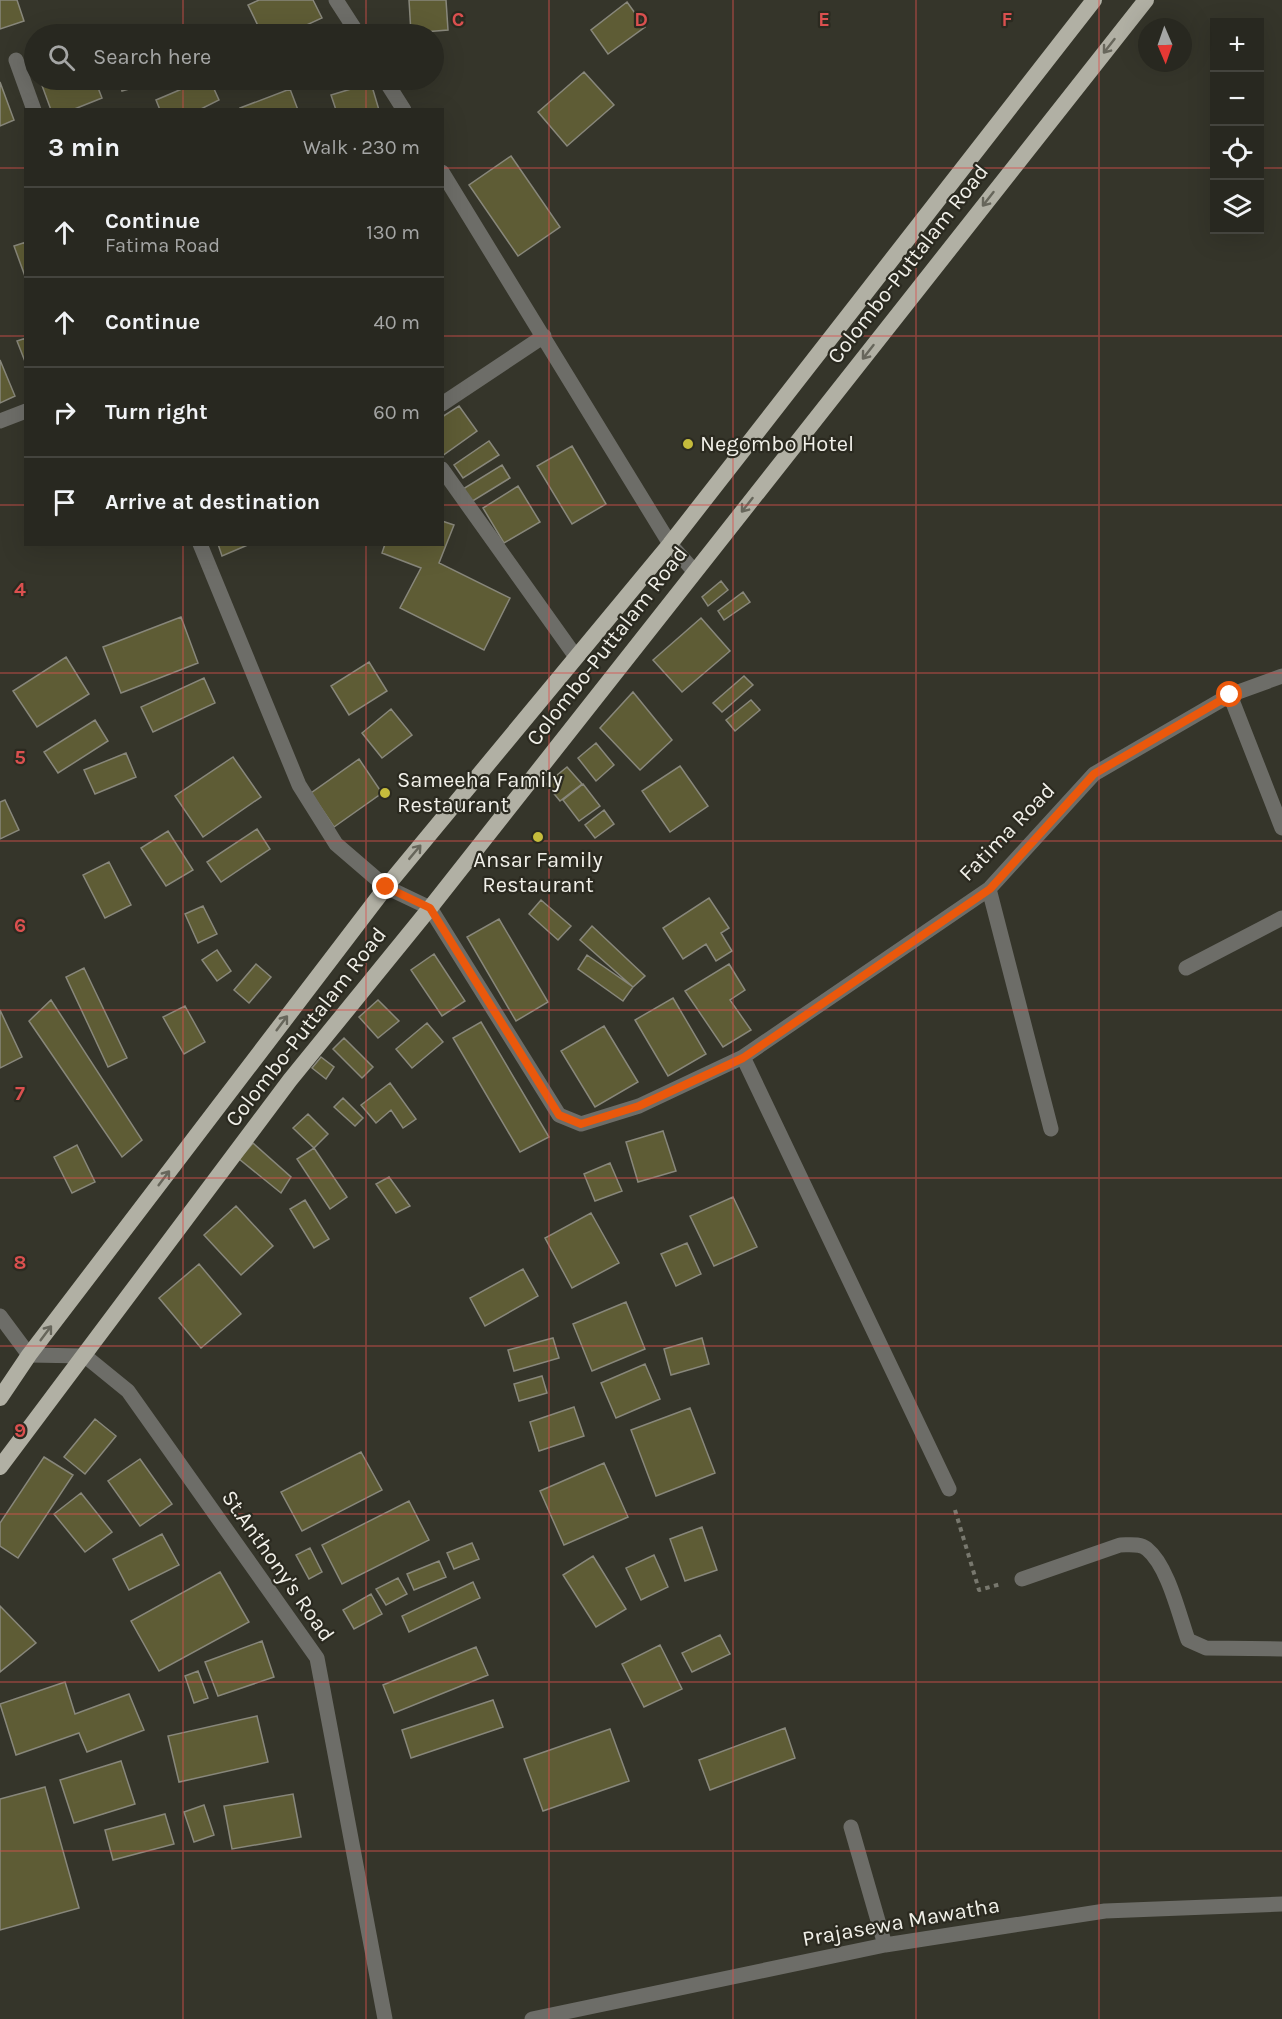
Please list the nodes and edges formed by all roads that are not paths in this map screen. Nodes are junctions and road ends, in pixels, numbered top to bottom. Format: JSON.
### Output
{"nodes":[{"id":1,"x":336,"y":0,"type":"edge"},
{"id":2,"x":1094,"y":0,"type":"edge"},
{"id":3,"x":1146,"y":0,"type":"edge"},
{"id":4,"x":352,"y":24,"type":"edge"},
{"id":5,"x":16,"y":60,"type":"dead end"},
{"id":6,"x":24,"y":82,"type":"edge"},
{"id":7,"x":27,"y":90,"type":"edge"},
{"id":8,"x":391,"y":90,"type":"edge"},
{"id":9,"x":33,"y":108,"type":"edge"},
{"id":10,"x":403,"y":108,"type":"edge"},
{"id":11,"x":444,"y":175,"type":"edge"},
{"id":12,"x":544,"y":336,"type":"junction"},
{"id":13,"x":444,"y":403,"type":"edge"},
{"id":14,"x":24,"y":412,"type":"edge"},
{"id":15,"x":0,"y":421,"type":"edge"},
{"id":16,"x":444,"y":472,"type":"edge"},
{"id":17,"x":670,"y":544,"type":"junction"},
{"id":18,"x":201,"y":546,"type":"edge"},
{"id":19,"x":694,"y":572,"type":"junction"},
{"id":20,"x":576,"y":657,"type":"junction"},
{"id":21,"x":1282,"y":676,"type":"edge"},
{"id":22,"x":1230,"y":695,"type":"junction"},
{"id":23,"x":1282,"y":828,"type":"edge"},
{"id":24,"x":386,"y":887,"type":"junction"},
{"id":25,"x":990,"y":889,"type":"junction"},
{"id":26,"x":430,"y":908,"type":"junction"},
{"id":27,"x":1282,"y":918,"type":"edge"},
{"id":28,"x":1186,"y":968,"type":"dead end"},
{"id":29,"x":743,"y":1058,"type":"junction"},
{"id":30,"x":1051,"y":1129,"type":"dead end"},
{"id":31,"x":0,"y":1316,"type":"edge"},
{"id":32,"x":29,"y":1355,"type":"junction"},
{"id":33,"x":85,"y":1356,"type":"junction"},
{"id":34,"x":0,"y":1398,"type":"edge"},
{"id":35,"x":0,"y":1467,"type":"edge"},
{"id":36,"x":949,"y":1489,"type":"road end"},
{"id":37,"x":1022,"y":1579,"type":"road end"},
{"id":38,"x":1282,"y":1649,"type":"edge"},
{"id":39,"x":851,"y":1827,"type":"dead end"},
{"id":40,"x":1282,"y":1904,"type":"edge"},
{"id":41,"x":885,"y":1945,"type":"junction"},
{"id":42,"x":385,"y":2019,"type":"edge"},
{"id":43,"x":532,"y":2019,"type":"edge"}],
"edges":[{"from":1,"to":4,"type":"street"},
{"from":2,"to":17,"type":"highway","name":"Colombo-Puttalam Road"},
{"from":3,"to":19,"type":"highway","name":"Colombo-Puttalam Road","one_way":true},
{"from":5,"to":6,"type":"street"},
{"from":7,"to":9,"type":"street"},
{"from":8,"to":10,"type":"street"},
{"from":11,"to":12,"type":"street"},
{"from":12,"to":13,"type":"street"},
{"from":12,"to":17,"type":"street"},
{"from":14,"to":15,"type":"street"},
{"from":16,"to":20,"type":"street"},
{"from":17,"to":19,"type":"street"},
{"from":17,"to":20,"type":"highway","name":"Colombo-Puttalam Road"},
{"from":18,"to":24,"type":"street"},
{"from":19,"to":26,"type":"highway","name":"Colombo-Puttalam Road"},
{"from":24,"to":20,"type":"highway","name":"Colombo-Puttalam Road","one_way":true},
{"from":21,"to":22,"type":"street","name":"Fatima Road"},
{"from":22,"to":23,"type":"street"},
{"from":22,"to":25,"type":"street","name":"Fatima Road"},
{"from":24,"to":26,"type":"street"},
{"from":32,"to":24,"type":"highway","name":"Colombo-Puttalam Road","one_way":true},
{"from":25,"to":29,"type":"street","name":"Fatima Road"},
{"from":25,"to":30,"type":"street"},
{"from":26,"to":29,"type":"street","name":"Fatima Road"},
{"from":26,"to":33,"type":"highway","name":"Colombo-Puttalam Road"},
{"from":27,"to":28,"type":"street"},
{"from":29,"to":36,"type":"street"},
{"from":31,"to":32,"type":"street"},
{"from":32,"to":33,"type":"street"},
{"from":32,"to":34,"type":"highway","name":"Colombo-Puttalam Road"},
{"from":33,"to":35,"type":"highway","name":"Colombo-Puttalam Road"},
{"from":33,"to":42,"type":"street","name":"St.Anthony's Road"},
{"from":37,"to":38,"type":"street"},
{"from":39,"to":41,"type":"street"},
{"from":40,"to":41,"type":"street","name":"Prajasewa Mawatha"},
{"from":41,"to":43,"type":"street","name":"Prajasewa Mawatha"}]}
